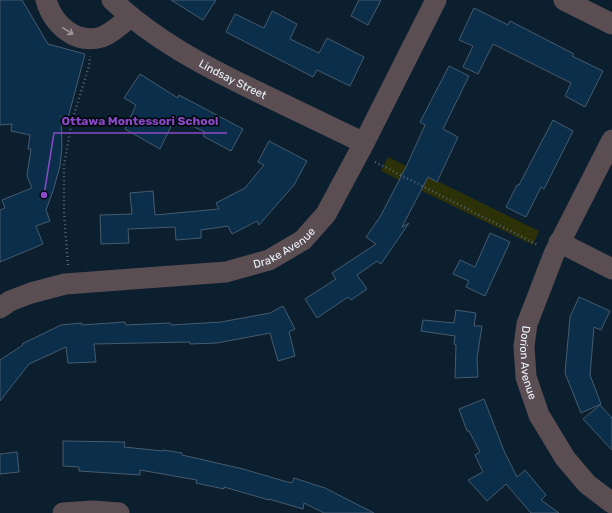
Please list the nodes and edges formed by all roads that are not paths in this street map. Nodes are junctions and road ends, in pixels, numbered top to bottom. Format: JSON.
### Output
{"nodes":[{"id":1,"x":46,"y":0,"type":"edge"},
{"id":2,"x":112,"y":0,"type":"edge"},
{"id":3,"x":436,"y":0,"type":"edge"},
{"id":4,"x":564,"y":0,"type":"edge"},
{"id":5,"x":130,"y":17,"type":"junction"},
{"id":6,"x":612,"y":24,"type":"edge"},
{"id":7,"x":612,"y":140,"type":"edge"},
{"id":8,"x":361,"y":148,"type":"junction"},
{"id":9,"x":557,"y":248,"type":"junction"},
{"id":10,"x":612,"y":269,"type":"edge"},
{"id":11,"x":0,"y":308,"type":"edge"},
{"id":12,"x":612,"y":503,"type":"edge"},
{"id":13,"x":63,"y":513,"type":"edge"},
{"id":14,"x":119,"y":513,"type":"edge"}],
"edges":[{"from":1,"to":5,"type":"street","one_way":true},
{"from":2,"to":5,"type":"street","name":"Lindsay Street"},
{"from":3,"to":8,"type":"street","name":"Drake Avenue"},
{"from":4,"to":6,"type":"street"},
{"from":5,"to":8,"type":"street","name":"Lindsay Street"},
{"from":7,"to":9,"type":"street","name":"Dorion Avenue"},
{"from":8,"to":11,"type":"street","name":"Drake Avenue"},
{"from":9,"to":10,"type":"street"},
{"from":9,"to":12,"type":"street","name":"Dorion Avenue"},
{"from":13,"to":14,"type":"street"}]}
